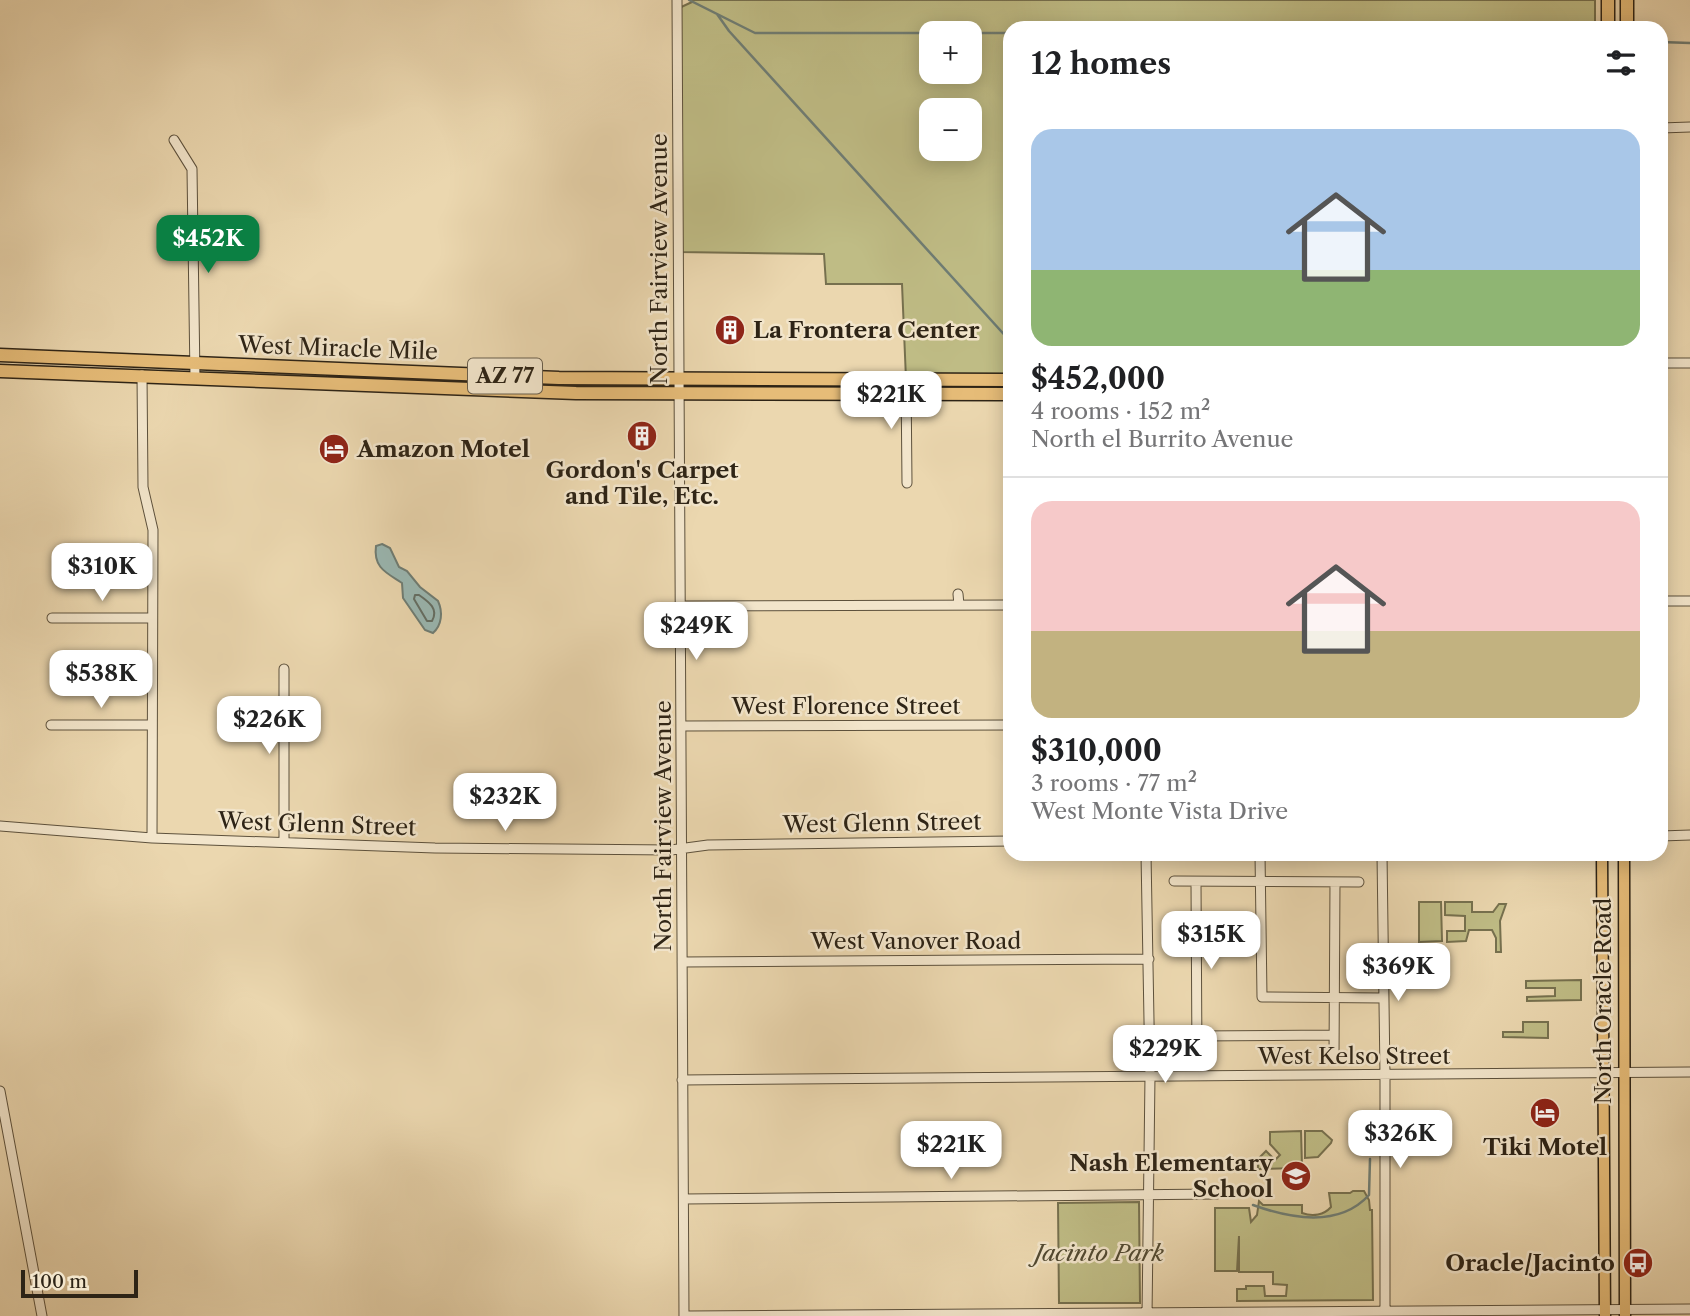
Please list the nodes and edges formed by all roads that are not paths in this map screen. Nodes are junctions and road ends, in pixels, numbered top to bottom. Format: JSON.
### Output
{"nodes":[{"id":1,"x":1608,"y":0,"type":"edge"},
{"id":2,"x":1627,"y":0,"type":"edge"},
{"id":3,"x":677,"y":4,"type":"edge"},
{"id":4,"x":1608,"y":21,"type":"edge"},
{"id":5,"x":1627,"y":21,"type":"edge"},
{"id":6,"x":1690,"y":127,"type":"edge"},
{"id":7,"x":1668,"y":128,"type":"edge"},
{"id":8,"x":174,"y":140,"type":"dead end"},
{"id":9,"x":0,"y":355,"type":"edge"},
{"id":10,"x":195,"y":363,"type":"junction"},
{"id":11,"x":1668,"y":363,"type":"edge"},
{"id":12,"x":1690,"y":363,"type":"edge"},
{"id":13,"x":0,"y":371,"type":"edge"},
{"id":14,"x":442,"y":374,"type":"junction"},
{"id":15,"x":142,"y":375,"type":"junction"},
{"id":16,"x":195,"y":378,"type":"junction"},
{"id":17,"x":678,"y":379,"type":"junction"},
{"id":18,"x":905,"y":379,"type":"junction"},
{"id":19,"x":1003,"y":380,"type":"edge"},
{"id":20,"x":348,"y":385,"type":"junction"},
{"id":21,"x":678,"y":393,"type":"junction"},
{"id":22,"x":905,"y":394,"type":"junction"},
{"id":23,"x":1003,"y":394,"type":"edge"},
{"id":24,"x":907,"y":483,"type":"dead end"},
{"id":25,"x":958,"y":594,"type":"dead end"},
{"id":26,"x":1668,"y":601,"type":"edge"},
{"id":27,"x":1690,"y":601,"type":"edge"},
{"id":28,"x":959,"y":605,"type":"junction"},
{"id":29,"x":1003,"y":605,"type":"edge"},
{"id":30,"x":681,"y":606,"type":"junction"},
{"id":31,"x":52,"y":618,"type":"dead end"},
{"id":32,"x":152,"y":618,"type":"junction"},
{"id":33,"x":284,"y":669,"type":"dead end"},
{"id":34,"x":151,"y":724,"type":"junction"},
{"id":35,"x":51,"y":725,"type":"dead end"},
{"id":36,"x":1003,"y":725,"type":"edge"},
{"id":37,"x":682,"y":726,"type":"junction"},
{"id":38,"x":0,"y":826,"type":"edge"},
{"id":39,"x":14,"y":828,"type":"junction"},
{"id":40,"x":0,"y":832,"type":"edge"},
{"id":41,"x":1668,"y":835,"type":"edge"},
{"id":42,"x":1690,"y":835,"type":"edge"},
{"id":43,"x":152,"y":838,"type":"junction"},
{"id":44,"x":1003,"y":841,"type":"edge"},
{"id":45,"x":284,"y":842,"type":"junction"},
{"id":46,"x":682,"y":847,"type":"junction"},
{"id":47,"x":1146,"y":861,"type":"edge"},
{"id":48,"x":1260,"y":861,"type":"edge"},
{"id":49,"x":1382,"y":861,"type":"edge"},
{"id":50,"x":1602,"y":861,"type":"edge"},
{"id":51,"x":1624,"y":861,"type":"edge"},
{"id":52,"x":1174,"y":881,"type":"dead end"},
{"id":53,"x":1196,"y":881,"type":"junction"},
{"id":54,"x":1261,"y":882,"type":"junction"},
{"id":55,"x":1335,"y":882,"type":"junction"},
{"id":56,"x":1359,"y":882,"type":"dead end"},
{"id":57,"x":1149,"y":959,"type":"junction"},
{"id":58,"x":682,"y":962,"type":"junction"},
{"id":59,"x":1334,"y":998,"type":"junction"},
{"id":60,"x":1383,"y":998,"type":"junction"},
{"id":61,"x":1334,"y":1035,"type":"junction"},
{"id":62,"x":1197,"y":1036,"type":"junction"},
{"id":63,"x":1334,"y":1058,"type":"dead end"},
{"id":64,"x":1198,"y":1061,"type":"dead end"},
{"id":65,"x":1690,"y":1072,"type":"edge"},
{"id":66,"x":1602,"y":1073,"type":"junction"},
{"id":67,"x":1623,"y":1073,"type":"junction"},
{"id":68,"x":1150,"y":1076,"type":"junction"},
{"id":69,"x":1385,"y":1076,"type":"junction"},
{"id":70,"x":682,"y":1080,"type":"junction"},
{"id":71,"x":0,"y":1091,"type":"edge"},
{"id":72,"x":1217,"y":1194,"type":"dead end"},
{"id":73,"x":1147,"y":1195,"type":"junction"},
{"id":74,"x":684,"y":1199,"type":"junction"},
{"id":75,"x":1690,"y":1308,"type":"edge"},
{"id":76,"x":1385,"y":1313,"type":"edge"},
{"id":77,"x":1605,"y":1313,"type":"edge"},
{"id":78,"x":1625,"y":1313,"type":"edge"},
{"id":79,"x":1147,"y":1315,"type":"edge"},
{"id":80,"x":42,"y":1316,"type":"edge"},
{"id":81,"x":686,"y":1316,"type":"edge"}],
"edges":[{"from":1,"to":4,"type":"highway"},
{"from":2,"to":5,"type":"highway"},
{"from":3,"to":17,"type":"street","name":"North Fairview Avenue"},
{"from":6,"to":7,"type":"street"},
{"from":8,"to":10,"type":"street"},
{"from":9,"to":10,"type":"highway","name":"West Miracle Mile","number":"AZ 77"},
{"from":10,"to":14,"type":"highway","name":"West Miracle Mile","number":"AZ 77"},
{"from":10,"to":16,"type":"street"},
{"from":11,"to":12,"type":"street"},
{"from":13,"to":15,"type":"highway","name":"West Miracle Mile","number":"AZ 77"},
{"from":14,"to":17,"type":"highway","name":"West Miracle Mile","number":"AZ 77"},
{"from":14,"to":20,"type":"highway"},
{"from":15,"to":16,"type":"highway","name":"West Miracle Mile","number":"AZ 77"},
{"from":15,"to":32,"type":"street"},
{"from":16,"to":20,"type":"highway","name":"West Miracle Mile","number":"AZ 77"},
{"from":17,"to":18,"type":"highway","name":"West Miracle Mile","number":"AZ 77"},
{"from":17,"to":21,"type":"street","name":"North Fairview Avenue"},
{"from":18,"to":19,"type":"highway","name":"West Miracle Mile","number":"AZ 77"},
{"from":18,"to":22,"type":"street"},
{"from":20,"to":21,"type":"highway","name":"West Miracle Mile","number":"AZ 77"},
{"from":21,"to":22,"type":"highway","name":"West Miracle Mile","number":"AZ 77"},
{"from":21,"to":30,"type":"street","name":"North Fairview Avenue"},
{"from":22,"to":23,"type":"highway","name":"West Miracle Mile","number":"AZ 77"},
{"from":22,"to":24,"type":"street"},
{"from":25,"to":28,"type":"street"},
{"from":26,"to":27,"type":"street"},
{"from":28,"to":29,"type":"street"},
{"from":28,"to":30,"type":"street"},
{"from":30,"to":37,"type":"street","name":"North Fairview Avenue"},
{"from":31,"to":32,"type":"street"},
{"from":32,"to":34,"type":"street"},
{"from":33,"to":45,"type":"street"},
{"from":34,"to":35,"type":"street"},
{"from":34,"to":43,"type":"street"},
{"from":36,"to":37,"type":"street","name":"West Florence Street"},
{"from":37,"to":46,"type":"street","name":"North Fairview Avenue"},
{"from":38,"to":39,"type":"street","name":"West Glenn Street"},
{"from":39,"to":40,"type":"street"},
{"from":39,"to":43,"type":"street","name":"West Glenn Street"},
{"from":41,"to":42,"type":"street"},
{"from":43,"to":45,"type":"street","name":"West Glenn Street"},
{"from":44,"to":46,"type":"street","name":"West Glenn Street"},
{"from":45,"to":46,"type":"street","name":"West Glenn Street"},
{"from":46,"to":58,"type":"street","name":"North Fairview Avenue"},
{"from":47,"to":57,"type":"street"},
{"from":48,"to":54,"type":"street"},
{"from":49,"to":60,"type":"street"},
{"from":50,"to":66,"type":"main road","name":"North Oracle Road"},
{"from":51,"to":67,"type":"main road","name":"North Oracle Road"},
{"from":52,"to":53,"type":"street"},
{"from":53,"to":54,"type":"street"},
{"from":53,"to":62,"type":"street"},
{"from":54,"to":55,"type":"street"},
{"from":54,"to":59,"type":"street"},
{"from":55,"to":56,"type":"street"},
{"from":55,"to":59,"type":"street"},
{"from":57,"to":58,"type":"street","name":"West Vanover Road"},
{"from":57,"to":68,"type":"street"},
{"from":58,"to":70,"type":"street","name":"North Fairview Avenue"},
{"from":59,"to":60,"type":"street"},
{"from":59,"to":61,"type":"street"},
{"from":60,"to":69,"type":"street"},
{"from":61,"to":62,"type":"street"},
{"from":61,"to":63,"type":"street"},
{"from":62,"to":64,"type":"street"},
{"from":65,"to":67,"type":"street","name":"West Kelso Street"},
{"from":66,"to":67,"type":"street","name":"West Kelso Street"},
{"from":66,"to":69,"type":"street","name":"West Kelso Street"},
{"from":66,"to":77,"type":"main road","name":"North Oracle Road"},
{"from":67,"to":78,"type":"main road","name":"North Oracle Road"},
{"from":68,"to":69,"type":"street","name":"West Kelso Street"},
{"from":68,"to":70,"type":"street","name":"West Kelso Street"},
{"from":68,"to":73,"type":"street"},
{"from":69,"to":76,"type":"street"},
{"from":70,"to":74,"type":"street","name":"North Fairview Avenue"},
{"from":71,"to":80,"type":"street"},
{"from":72,"to":73,"type":"street"},
{"from":73,"to":74,"type":"street"},
{"from":73,"to":79,"type":"street"},
{"from":74,"to":81,"type":"street","name":"North Fairview Avenue"},
{"from":75,"to":78,"type":"street"},
{"from":76,"to":77,"type":"street"},
{"from":76,"to":79,"type":"street"},
{"from":77,"to":78,"type":"street"},
{"from":79,"to":81,"type":"street"}]}
